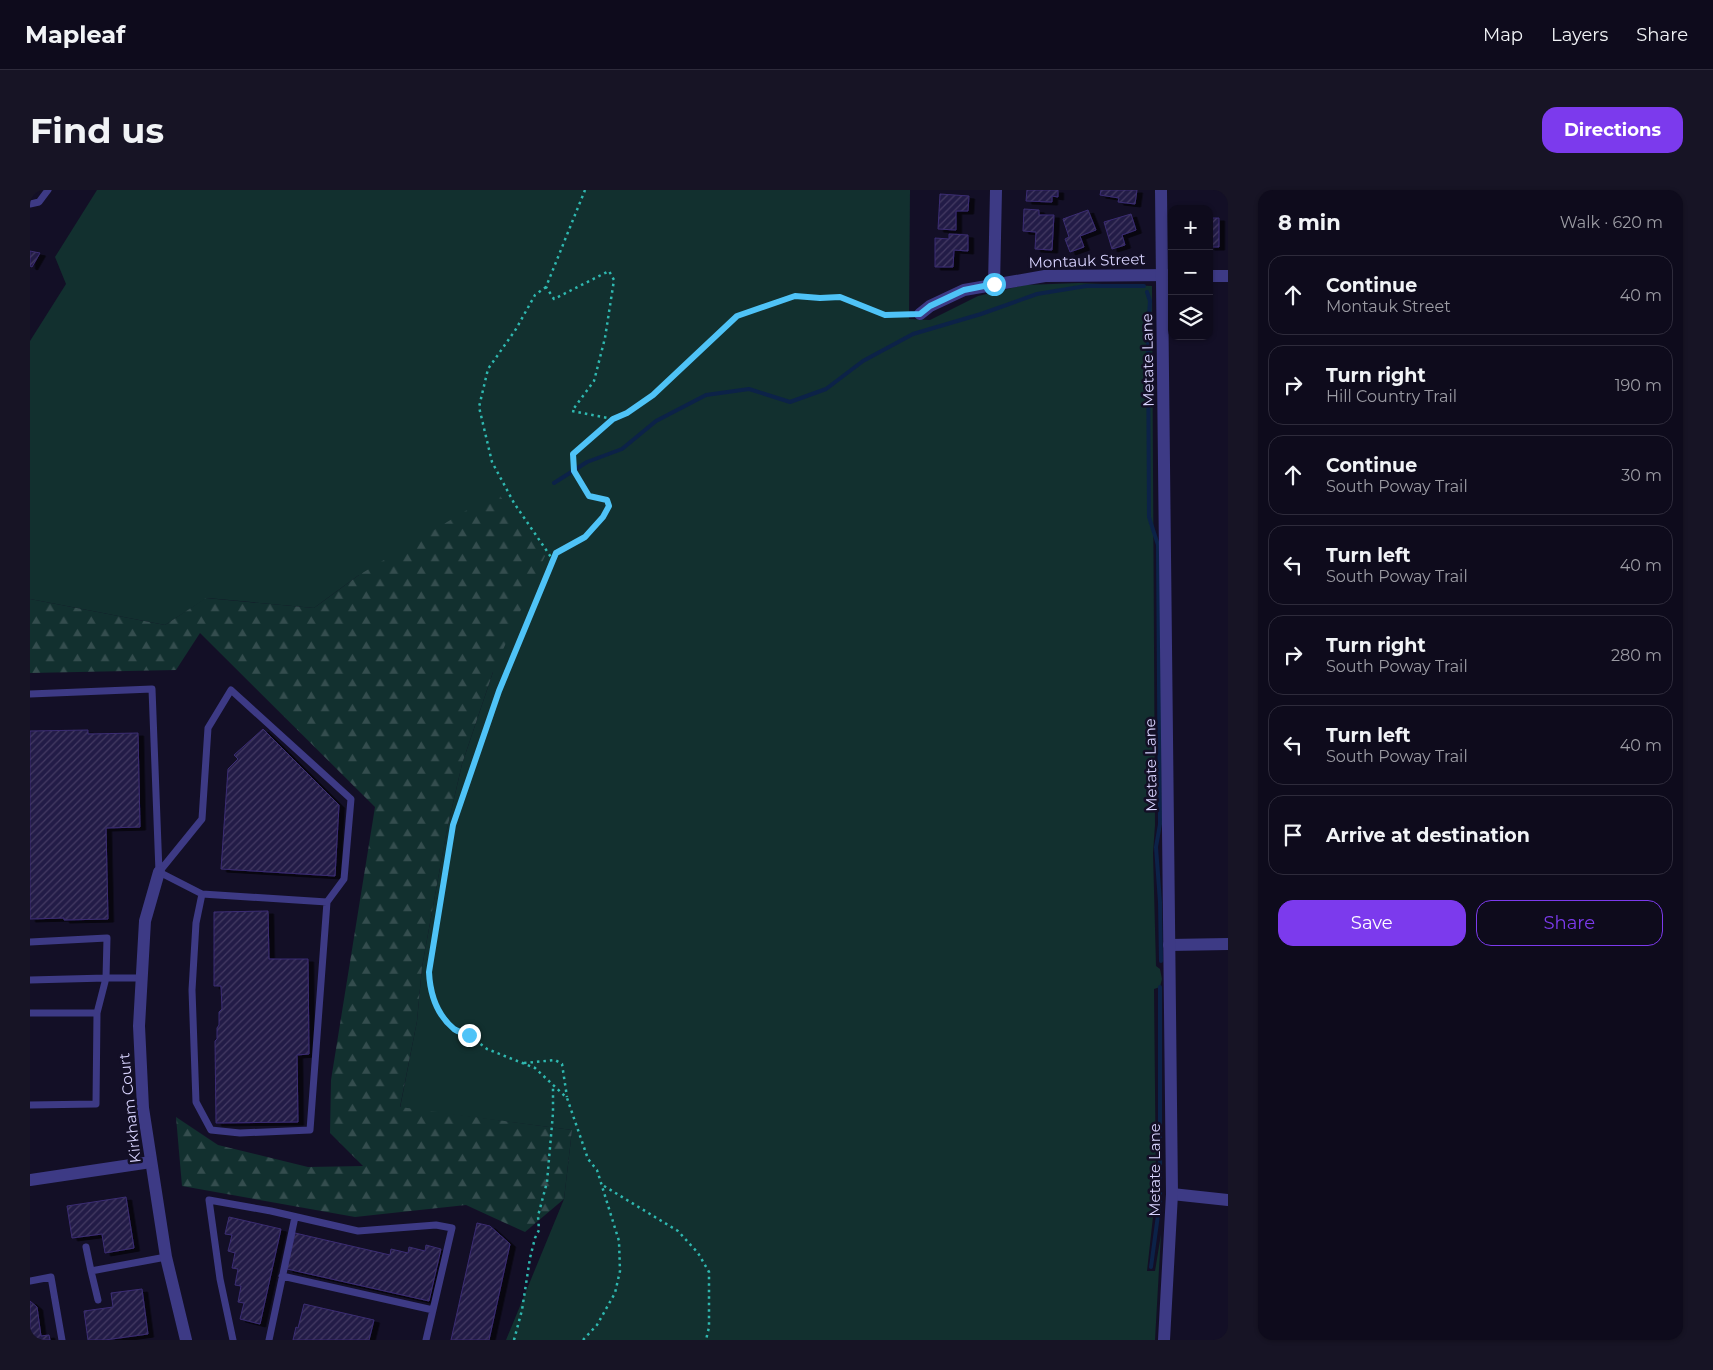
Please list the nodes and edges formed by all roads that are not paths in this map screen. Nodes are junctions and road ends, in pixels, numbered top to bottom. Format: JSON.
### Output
{"nodes":[{"id":1,"x":48,"y":190,"type":"edge"},
{"id":2,"x":996,"y":190,"type":"edge"},
{"id":3,"x":1161,"y":190,"type":"edge"},
{"id":4,"x":30,"y":204,"type":"edge"},
{"id":5,"x":1167,"y":275,"type":"edge"},
{"id":6,"x":1213,"y":276,"type":"edge"},
{"id":7,"x":1228,"y":276,"type":"edge"},
{"id":8,"x":994,"y":284,"type":"junction"},
{"id":9,"x":920,"y":314,"type":"road end"},
{"id":10,"x":30,"y":694,"type":"edge"},
{"id":11,"x":159,"y":872,"type":"junction"},
{"id":12,"x":202,"y":894,"type":"junction"},
{"id":13,"x":327,"y":902,"type":"junction"},
{"id":14,"x":30,"y":942,"type":"edge"},
{"id":15,"x":1228,"y":944,"type":"edge"},
{"id":16,"x":1169,"y":945,"type":"junction"},
{"id":17,"x":106,"y":978,"type":"junction"},
{"id":18,"x":142,"y":978,"type":"junction"},
{"id":19,"x":30,"y":980,"type":"edge"},
{"id":20,"x":30,"y":1013,"type":"edge"},
{"id":21,"x":97,"y":1013,"type":"junction"},
{"id":22,"x":30,"y":1105,"type":"edge"},
{"id":23,"x":151,"y":1162,"type":"junction"},
{"id":24,"x":30,"y":1180,"type":"edge"},
{"id":25,"x":1172,"y":1194,"type":"junction"},
{"id":26,"x":1228,"y":1200,"type":"edge"},
{"id":27,"x":295,"y":1217,"type":"junction"},
{"id":28,"x":86,"y":1247,"type":"dead end"},
{"id":29,"x":166,"y":1257,"type":"junction"},
{"id":30,"x":91,"y":1271,"type":"junction"},
{"id":31,"x":282,"y":1276,"type":"junction"},
{"id":32,"x":30,"y":1280,"type":"edge"},
{"id":33,"x":98,"y":1300,"type":"dead end"},
{"id":34,"x":433,"y":1310,"type":"junction"},
{"id":35,"x":62,"y":1340,"type":"edge"},
{"id":36,"x":186,"y":1340,"type":"edge"},
{"id":37,"x":234,"y":1340,"type":"edge"},
{"id":38,"x":269,"y":1340,"type":"edge"},
{"id":39,"x":426,"y":1340,"type":"edge"},
{"id":40,"x":1164,"y":1340,"type":"edge"}],
"edges":[{"from":1,"to":4,"type":"lane"},
{"from":2,"to":8,"type":"street"},
{"from":3,"to":5,"type":"street","name":"Metate Lane"},
{"from":5,"to":8,"type":"street","name":"Montauk Street"},
{"from":5,"to":16,"type":"street","name":"Metate Lane"},
{"from":6,"to":7,"type":"street"},
{"from":8,"to":9,"type":"street","name":"Montauk Street"},
{"from":10,"to":11,"type":"lane"},
{"from":11,"to":12,"type":"lane"},
{"from":11,"to":13,"type":"lane"},
{"from":11,"to":18,"type":"street","name":"Kirkham Court"},
{"from":12,"to":13,"type":"lane"},
{"from":12,"to":13,"type":"lane"},
{"from":14,"to":17,"type":"lane"},
{"from":15,"to":16,"type":"street"},
{"from":16,"to":25,"type":"street","name":"Metate Lane"},
{"from":17,"to":18,"type":"lane"},
{"from":17,"to":19,"type":"lane"},
{"from":17,"to":21,"type":"lane"},
{"from":18,"to":23,"type":"street","name":"Kirkham Court"},
{"from":20,"to":21,"type":"lane"},
{"from":21,"to":22,"type":"lane"},
{"from":23,"to":24,"type":"street"},
{"from":23,"to":29,"type":"street","name":"Kirkham Court"},
{"from":25,"to":26,"type":"street"},
{"from":25,"to":40,"type":"street","name":"Metate Lane"},
{"from":27,"to":31,"type":"lane"},
{"from":27,"to":34,"type":"lane"},
{"from":27,"to":37,"type":"lane"},
{"from":28,"to":30,"type":"lane"},
{"from":29,"to":30,"type":"lane"},
{"from":29,"to":36,"type":"street","name":"Kirkham Court"},
{"from":30,"to":33,"type":"lane"},
{"from":31,"to":34,"type":"lane"},
{"from":31,"to":38,"type":"lane"},
{"from":32,"to":35,"type":"lane"},
{"from":34,"to":39,"type":"lane"}]}
